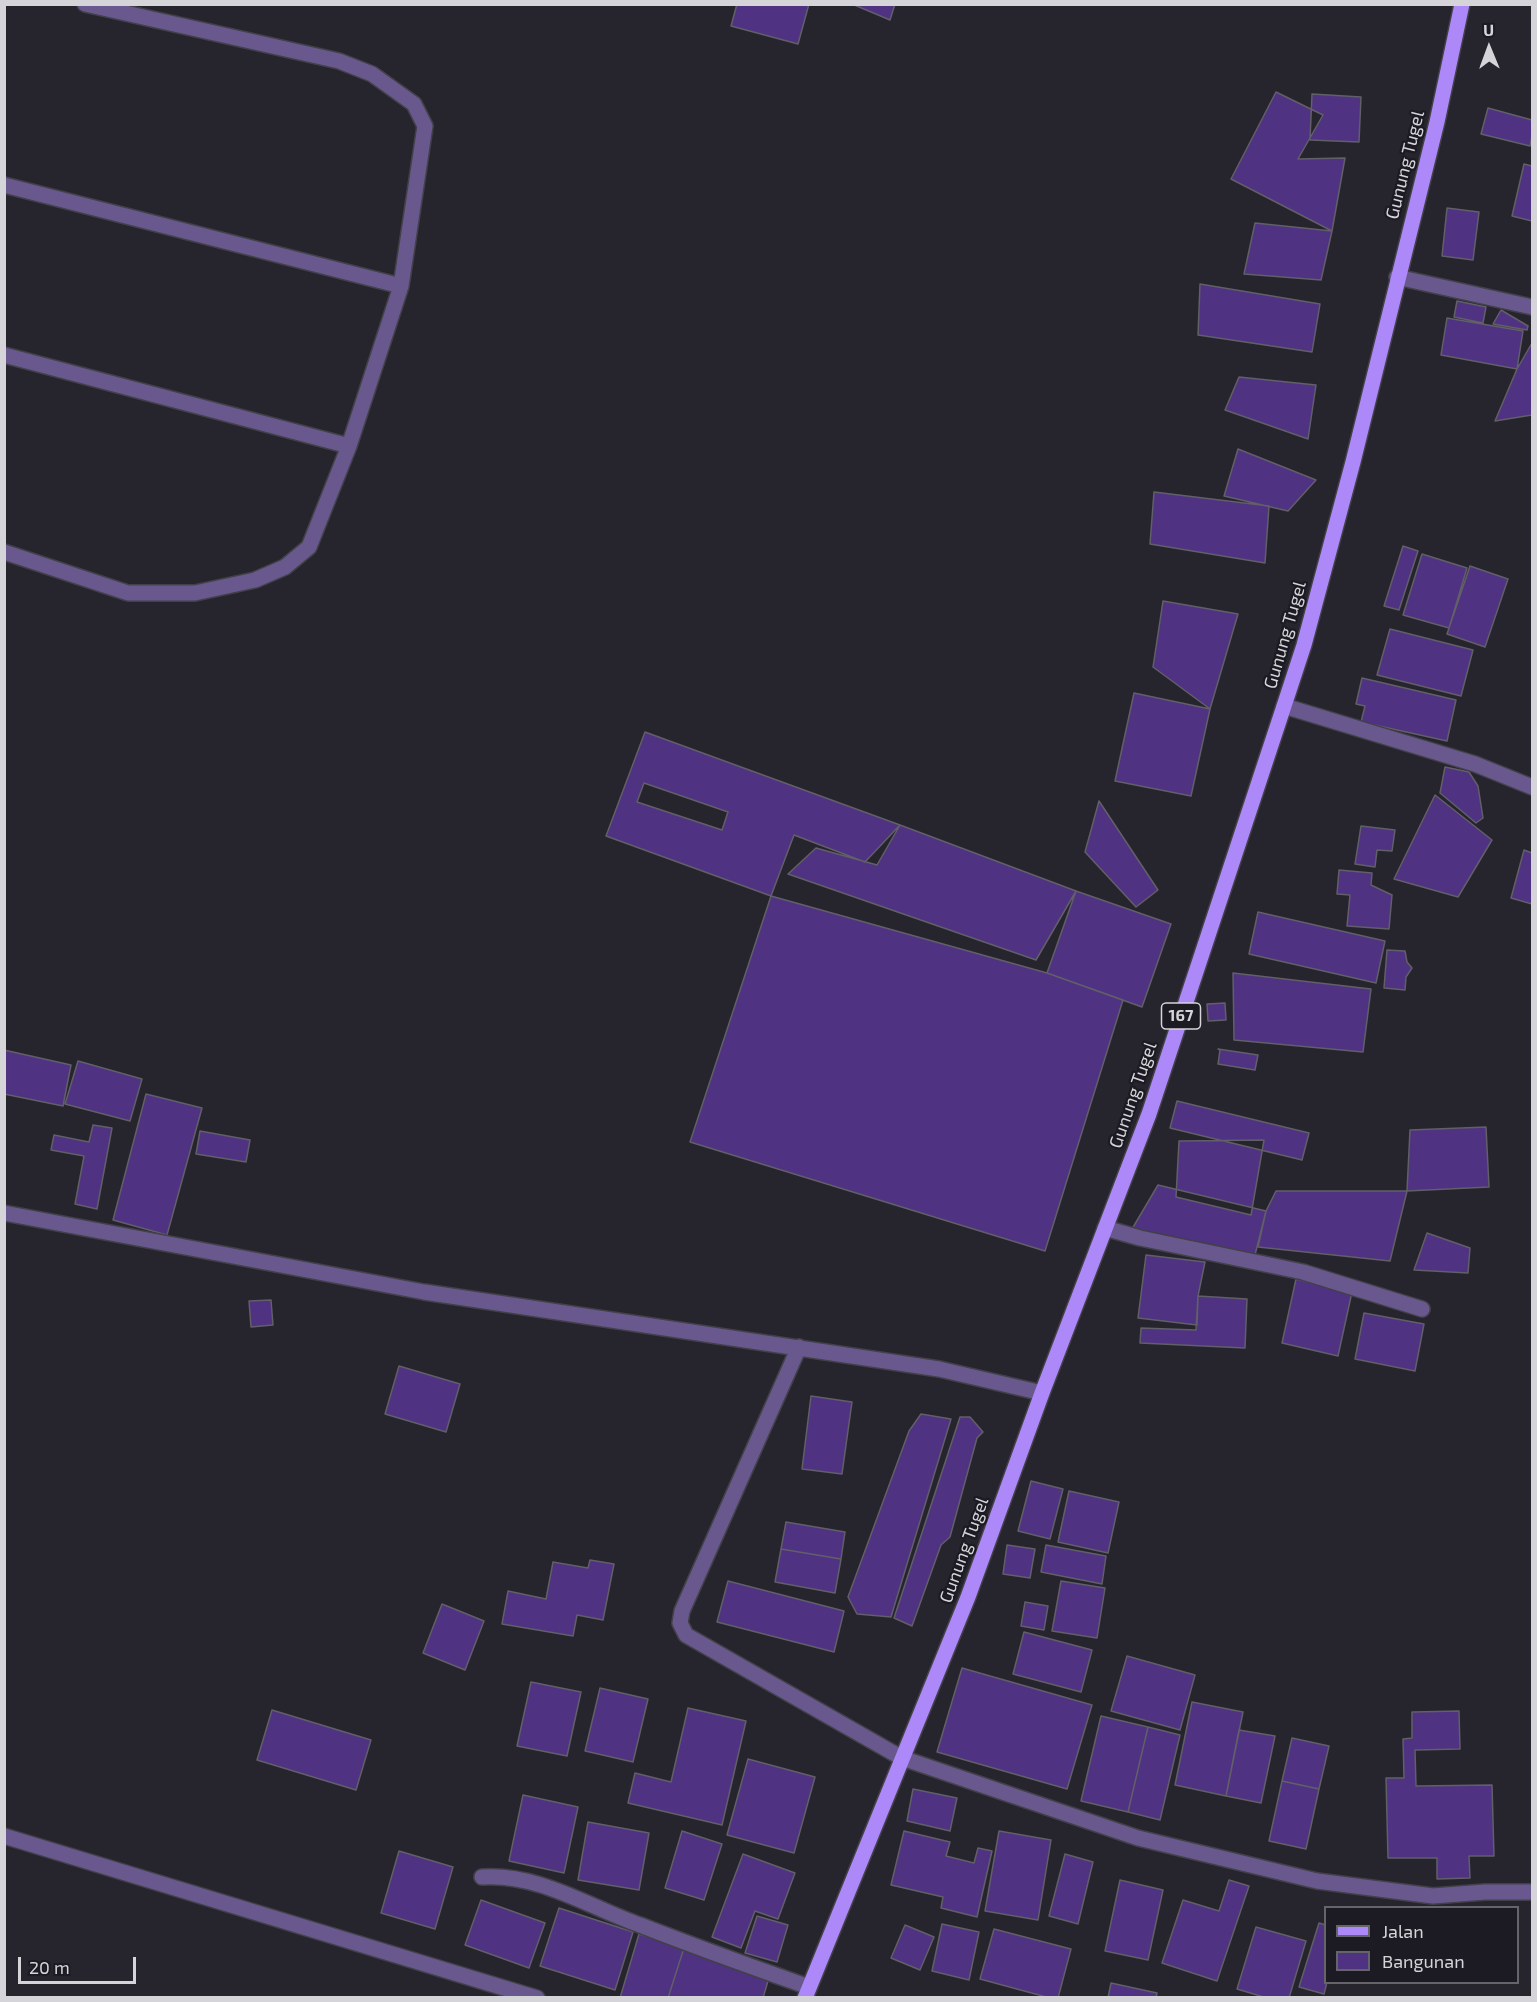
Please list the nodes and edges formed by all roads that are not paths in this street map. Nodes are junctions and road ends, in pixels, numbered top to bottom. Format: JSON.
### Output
{"nodes":[{"id":1,"x":85,"y":4,"type":"edge"},
{"id":2,"x":1462,"y":4,"type":"edge"},
{"id":3,"x":4,"y":185,"type":"edge"},
{"id":4,"x":1397,"y":277,"type":"junction"},
{"id":5,"x":401,"y":286,"type":"junction"},
{"id":6,"x":1533,"y":307,"type":"edge"},
{"id":7,"x":4,"y":356,"type":"edge"},
{"id":8,"x":349,"y":446,"type":"junction"},
{"id":9,"x":4,"y":552,"type":"edge"},
{"id":10,"x":1284,"y":706,"type":"junction"},
{"id":11,"x":1533,"y":787,"type":"edge"},
{"id":12,"x":4,"y":1213,"type":"edge"},
{"id":13,"x":1105,"y":1228,"type":"junction"},
{"id":14,"x":1422,"y":1309,"type":"dead end"},
{"id":15,"x":799,"y":1347,"type":"junction"},
{"id":16,"x":1042,"y":1393,"type":"junction"},
{"id":17,"x":902,"y":1758,"type":"junction"},
{"id":18,"x":4,"y":1836,"type":"edge"},
{"id":19,"x":482,"y":1877,"type":"dead end"},
{"id":20,"x":1533,"y":1892,"type":"edge"},
{"id":21,"x":807,"y":1992,"type":"edge"},
{"id":22,"x":537,"y":1998,"type":"edge"}],
"edges":[{"from":1,"to":5,"type":"street"},
{"from":2,"to":4,"type":"main road","name":"Gunung Tugel","number":"167"},
{"from":3,"to":5,"type":"street"},
{"from":4,"to":6,"type":"street"},
{"from":4,"to":10,"type":"main road","name":"Gunung Tugel","number":"167"},
{"from":5,"to":8,"type":"street"},
{"from":7,"to":8,"type":"street"},
{"from":8,"to":9,"type":"street"},
{"from":10,"to":11,"type":"street"},
{"from":10,"to":13,"type":"main road","name":"Gunung Tugel","number":"167"},
{"from":12,"to":15,"type":"street"},
{"from":13,"to":14,"type":"street"},
{"from":13,"to":16,"type":"main road","name":"Gunung Tugel","number":"167"},
{"from":15,"to":16,"type":"street"},
{"from":15,"to":17,"type":"street"},
{"from":16,"to":17,"type":"main road","name":"Gunung Tugel","number":"167"},
{"from":17,"to":20,"type":"street"},
{"from":17,"to":21,"type":"main road","name":"Gunung Tugel","number":"167"},
{"from":18,"to":22,"type":"street"},
{"from":19,"to":21,"type":"street"}]}
